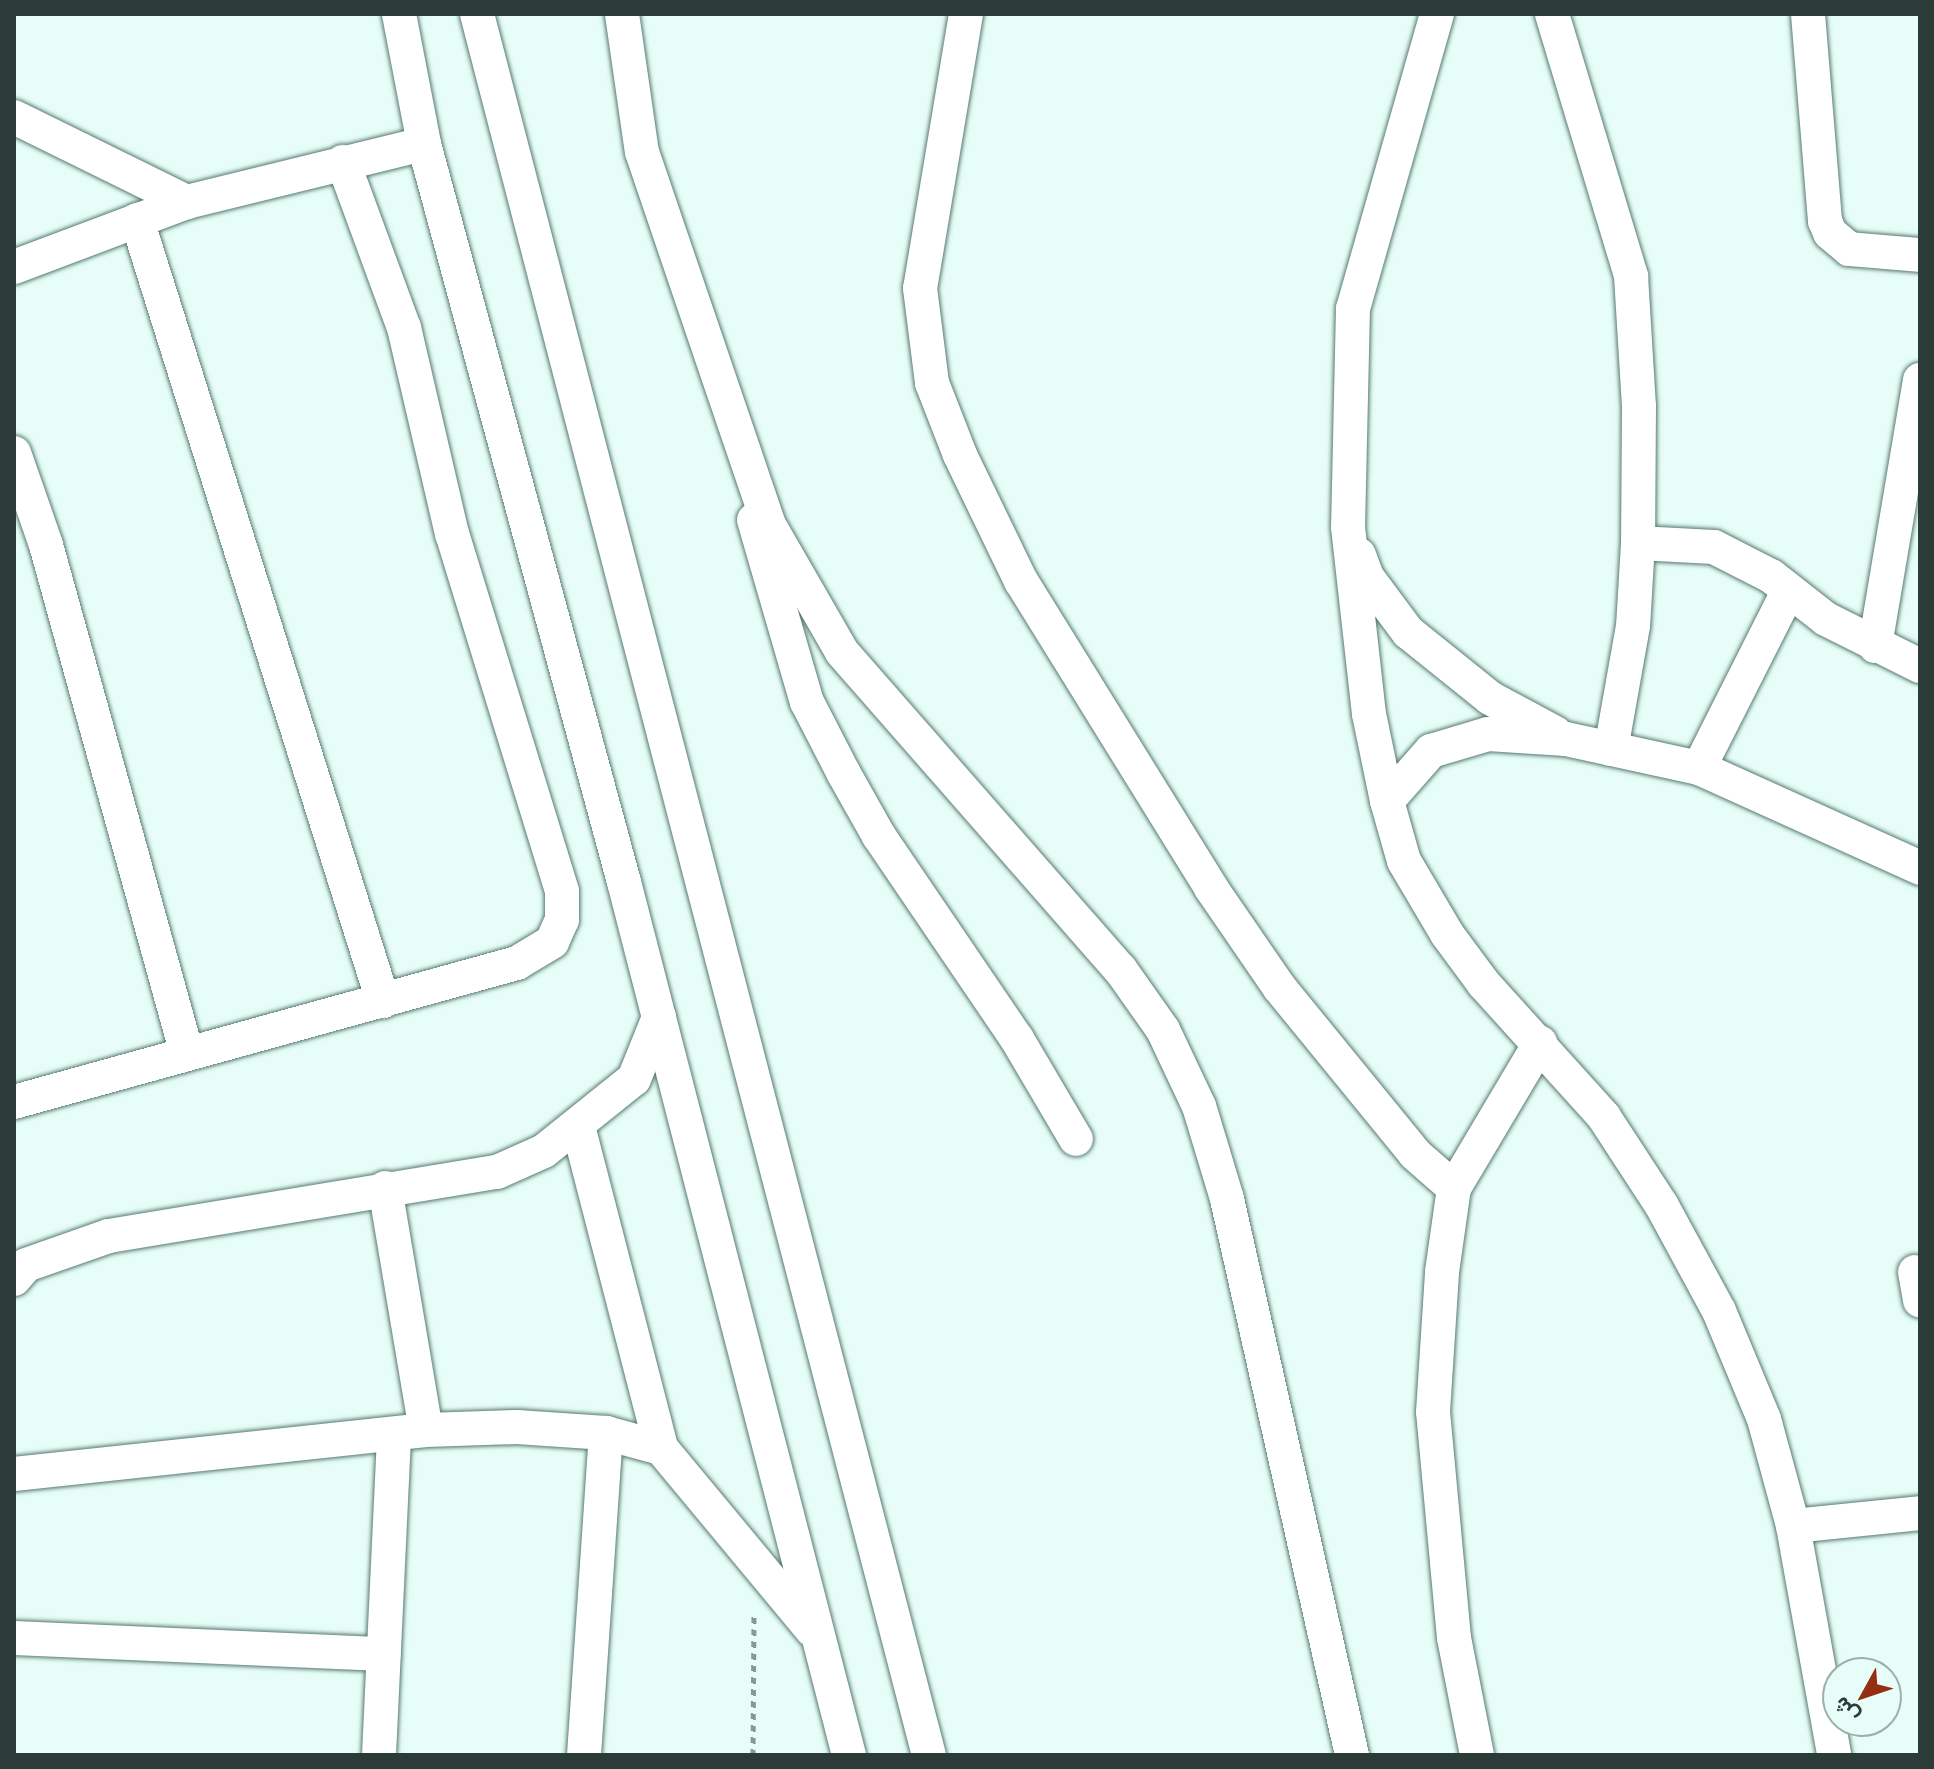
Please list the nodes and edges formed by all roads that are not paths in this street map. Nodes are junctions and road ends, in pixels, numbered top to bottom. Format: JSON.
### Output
{"nodes":[{"id":1,"x":399,"y":14,"type":"edge"},
{"id":2,"x":477,"y":14,"type":"edge"},
{"id":3,"x":622,"y":14,"type":"edge"},
{"id":4,"x":966,"y":14,"type":"edge"},
{"id":5,"x":1437,"y":14,"type":"edge"},
{"id":6,"x":1552,"y":14,"type":"edge"},
{"id":7,"x":1808,"y":14,"type":"edge"},
{"id":8,"x":14,"y":117,"type":"edge"},
{"id":9,"x":424,"y":144,"type":"junction"},
{"id":10,"x":343,"y":162,"type":"junction"},
{"id":11,"x":187,"y":202,"type":"junction"},
{"id":12,"x":137,"y":220,"type":"junction"},
{"id":13,"x":1920,"y":255,"type":"edge"},
{"id":14,"x":14,"y":267,"type":"edge"},
{"id":15,"x":1920,"y":380,"type":"edge"},
{"id":16,"x":14,"y":453,"type":"edge"},
{"id":17,"x":756,"y":486,"type":"junction"},
{"id":18,"x":1348,"y":527,"type":"junction"},
{"id":19,"x":1638,"y":543,"type":"junction"},
{"id":20,"x":1788,"y":592,"type":"junction"},
{"id":21,"x":1875,"y":646,"type":"junction"},
{"id":22,"x":1920,"y":666,"type":"edge"},
{"id":23,"x":1566,"y":739,"type":"junction"},
{"id":24,"x":1611,"y":749,"type":"junction"},
{"id":25,"x":1699,"y":768,"type":"junction"},
{"id":26,"x":1387,"y":801,"type":"junction"},
{"id":27,"x":1920,"y":868,"type":"edge"},
{"id":28,"x":383,"y":1001,"type":"junction"},
{"id":29,"x":659,"y":1017,"type":"junction"},
{"id":30,"x":1540,"y":1043,"type":"junction"},
{"id":31,"x":187,"y":1054,"type":"junction"},
{"id":32,"x":14,"y":1102,"type":"edge"},
{"id":33,"x":578,"y":1126,"type":"junction"},
{"id":34,"x":1076,"y":1139,"type":"dead end"},
{"id":35,"x":385,"y":1188,"type":"junction"},
{"id":36,"x":1454,"y":1188,"type":"junction"},
{"id":37,"x":14,"y":1279,"type":"edge"},
{"id":38,"x":410,"y":1433,"type":"junction"},
{"id":39,"x":606,"y":1433,"type":"junction"},
{"id":40,"x":661,"y":1448,"type":"junction"},
{"id":41,"x":14,"y":1474,"type":"edge"},
{"id":42,"x":1920,"y":1513,"type":"edge"},
{"id":43,"x":1793,"y":1526,"type":"junction"},
{"id":44,"x":817,"y":1636,"type":"junction"},
{"id":45,"x":14,"y":1638,"type":"edge"},
{"id":46,"x":384,"y":1654,"type":"junction"},
{"id":47,"x":379,"y":1755,"type":"edge"},
{"id":48,"x":584,"y":1755,"type":"edge"},
{"id":49,"x":849,"y":1755,"type":"edge"},
{"id":50,"x":929,"y":1755,"type":"edge"},
{"id":51,"x":1352,"y":1755,"type":"edge"},
{"id":52,"x":1477,"y":1755,"type":"edge"},
{"id":53,"x":1834,"y":1755,"type":"edge"}],
"edges":[{"from":1,"to":9,"type":"street"},
{"from":2,"to":50,"type":"street"},
{"from":3,"to":17,"type":"street"},
{"from":4,"to":36,"type":"street"},
{"from":5,"to":18,"type":"street"},
{"from":6,"to":19,"type":"street"},
{"from":7,"to":13,"type":"street"},
{"from":8,"to":11,"type":"street"},
{"from":9,"to":10,"type":"street"},
{"from":9,"to":29,"type":"street"},
{"from":10,"to":11,"type":"street"},
{"from":10,"to":28,"type":"street"},
{"from":11,"to":12,"type":"street"},
{"from":12,"to":14,"type":"street"},
{"from":12,"to":28,"type":"street"},
{"from":15,"to":21,"type":"street"},
{"from":16,"to":31,"type":"street"},
{"from":17,"to":34,"type":"street"},
{"from":17,"to":51,"type":"street"},
{"from":18,"to":23,"type":"street"},
{"from":18,"to":26,"type":"street"},
{"from":19,"to":20,"type":"street"},
{"from":19,"to":24,"type":"street"},
{"from":20,"to":21,"type":"street"},
{"from":20,"to":25,"type":"street"},
{"from":21,"to":22,"type":"street"},
{"from":23,"to":24,"type":"street"},
{"from":23,"to":26,"type":"street"},
{"from":24,"to":25,"type":"street"},
{"from":25,"to":27,"type":"street"},
{"from":26,"to":30,"type":"street"},
{"from":28,"to":31,"type":"street"},
{"from":29,"to":33,"type":"street"},
{"from":29,"to":44,"type":"street"},
{"from":30,"to":36,"type":"street"},
{"from":30,"to":43,"type":"street"},
{"from":31,"to":32,"type":"street"},
{"from":33,"to":35,"type":"street"},
{"from":33,"to":40,"type":"street"},
{"from":35,"to":37,"type":"street"},
{"from":35,"to":38,"type":"street"},
{"from":36,"to":52,"type":"street"},
{"from":38,"to":39,"type":"street"},
{"from":38,"to":41,"type":"street"},
{"from":38,"to":46,"type":"street"},
{"from":39,"to":40,"type":"street"},
{"from":39,"to":48,"type":"street"},
{"from":40,"to":44,"type":"street"},
{"from":42,"to":43,"type":"street"},
{"from":43,"to":53,"type":"street"},
{"from":44,"to":49,"type":"street"},
{"from":45,"to":46,"type":"street"},
{"from":46,"to":47,"type":"street"}]}
